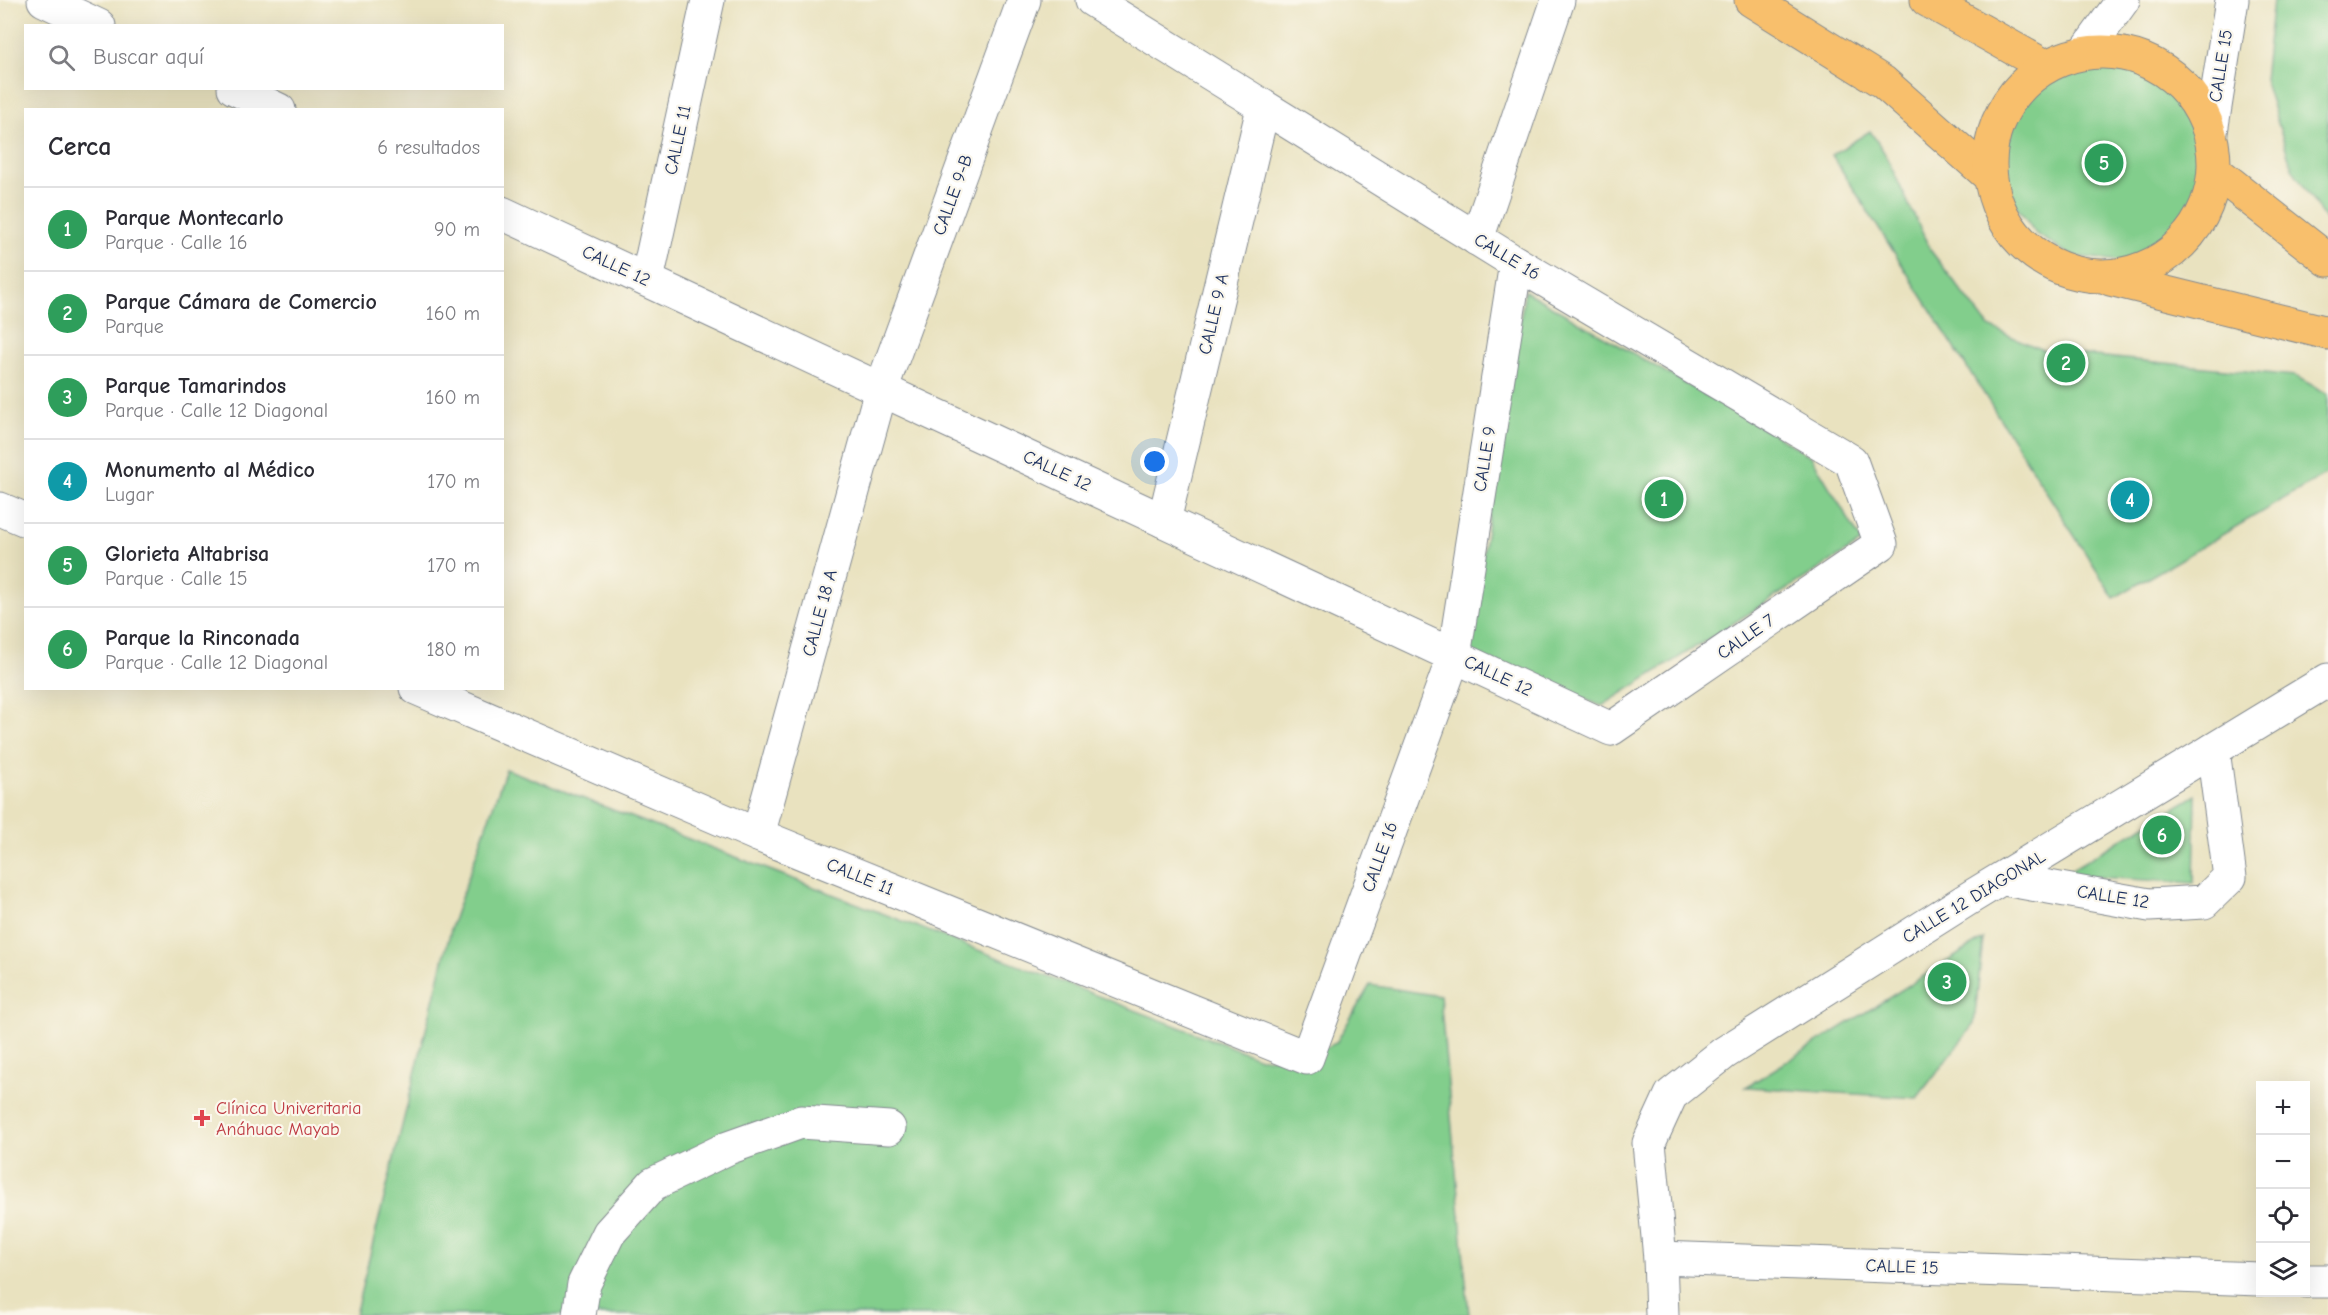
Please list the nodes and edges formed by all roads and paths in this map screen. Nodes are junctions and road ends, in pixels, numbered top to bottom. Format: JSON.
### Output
{"nodes":[{"id":1,"x":44,"y":0,"type":"edge"},
{"id":2,"x":708,"y":0,"type":"edge"},
{"id":3,"x":1024,"y":0,"type":"edge"},
{"id":4,"x":1092,"y":0,"type":"edge"},
{"id":5,"x":1558,"y":0,"type":"edge"},
{"id":6,"x":1751,"y":0,"type":"edge"},
{"id":7,"x":1927,"y":0,"type":"edge"},
{"id":8,"x":2123,"y":0,"type":"edge"},
{"id":9,"x":2232,"y":0,"type":"edge"},
{"id":10,"x":95,"y":24,"type":"edge"},
{"id":11,"x":2086,"y":51,"type":"junction"},
{"id":12,"x":2044,"y":66,"type":"junction"},
{"id":13,"x":238,"y":90,"type":"edge"},
{"id":14,"x":275,"y":108,"type":"edge"},
{"id":15,"x":1263,"y":108,"type":"junction"},
{"id":16,"x":2211,"y":132,"type":"junction"},
{"id":17,"x":2215,"y":171,"type":"junction"},
{"id":18,"x":1988,"y":175,"type":"junction"},
{"id":19,"x":504,"y":214,"type":"edge"},
{"id":20,"x":1477,"y":239,"type":"junction"},
{"id":21,"x":2328,"y":260,"type":"edge"},
{"id":22,"x":1516,"y":263,"type":"junction"},
{"id":23,"x":2103,"y":277,"type":"junction"},
{"id":24,"x":647,"y":280,"type":"junction"},
{"id":25,"x":2328,"y":333,"type":"edge"},
{"id":26,"x":881,"y":390,"type":"junction"},
{"id":27,"x":0,"y":509,"type":"edge"},
{"id":28,"x":24,"y":519,"type":"edge"},
{"id":29,"x":1164,"y":521,"type":"junction"},
{"id":30,"x":1881,"y":544,"type":"joint"},
{"id":31,"x":1454,"y":656,"type":"junction"},
{"id":32,"x":2328,"y":680,"type":"edge"},
{"id":33,"x":421,"y":690,"type":"edge"},
{"id":34,"x":1611,"y":729,"type":"joint"},
{"id":35,"x":2213,"y":750,"type":"junction"},
{"id":36,"x":758,"y":835,"type":"junction"},
{"id":37,"x":2004,"y":879,"type":"junction"},
{"id":38,"x":1307,"y":1058,"type":"joint"},
{"id":39,"x":889,"y":1128,"type":"dead end"},
{"id":40,"x":1660,"y":1258,"type":"junction"},
{"id":41,"x":2256,"y":1279,"type":"edge"},
{"id":42,"x":2310,"y":1281,"type":"edge"},
{"id":43,"x":2328,"y":1281,"type":"edge"},
{"id":44,"x":579,"y":1315,"type":"edge"},
{"id":45,"x":1662,"y":1315,"type":"edge"}],
"edges":[{"from":1,"to":10,"type":"street"},
{"from":2,"to":24,"type":"street","name":"CALLE 11"},
{"from":3,"to":26,"type":"street","name":"CALLE 9-B"},
{"from":4,"to":15,"type":"street","name":"CALLE 16"},
{"from":5,"to":20,"type":"street"},
{"from":6,"to":18,"type":"main road"},
{"from":7,"to":12,"type":"main road"},
{"from":8,"to":11,"type":"street"},
{"from":9,"to":16,"type":"street","name":"CALLE 15"},
{"from":11,"to":12,"type":"main road"},
{"from":11,"to":16,"type":"main road"},
{"from":12,"to":18,"type":"main road"},
{"from":13,"to":14,"type":"street"},
{"from":15,"to":20,"type":"street","name":"CALLE 16"},
{"from":15,"to":29,"type":"street","name":"CALLE 9 A"},
{"from":16,"to":17,"type":"main road"},
{"from":17,"to":21,"type":"main road"},
{"from":17,"to":23,"type":"main road"},
{"from":18,"to":23,"type":"main road"},
{"from":19,"to":24,"type":"street","name":"CALLE 12"},
{"from":20,"to":22,"type":"street","name":"CALLE 16"},
{"from":22,"to":30,"type":"street","name":"CALLE 16"},
{"from":22,"to":31,"type":"street","name":"CALLE 9"},
{"from":23,"to":25,"type":"main road"},
{"from":24,"to":26,"type":"street","name":"CALLE 12"},
{"from":26,"to":29,"type":"street","name":"CALLE 12"},
{"from":26,"to":36,"type":"street","name":"CALLE 18 A"},
{"from":27,"to":28,"type":"street"},
{"from":29,"to":31,"type":"street","name":"CALLE 12"},
{"from":30,"to":34,"type":"street","name":"CALLE 7"},
{"from":31,"to":34,"type":"street","name":"CALLE 12"},
{"from":31,"to":38,"type":"street","name":"CALLE 16"},
{"from":32,"to":35,"type":"street","name":"CALLE 12 DIAGONAL"},
{"from":33,"to":36,"type":"street","name":"CALLE 11"},
{"from":35,"to":37,"type":"street","name":"CALLE 12 DIAGONAL"},
{"from":35,"to":37,"type":"street","name":"CALLE 12"},
{"from":36,"to":38,"type":"street","name":"CALLE 11"},
{"from":37,"to":40,"type":"street","name":"CALLE 12 DIAGONAL"},
{"from":39,"to":44,"type":"street"},
{"from":40,"to":41,"type":"street","name":"CALLE 15"},
{"from":40,"to":45,"type":"street"},
{"from":42,"to":43,"type":"street"}]}
